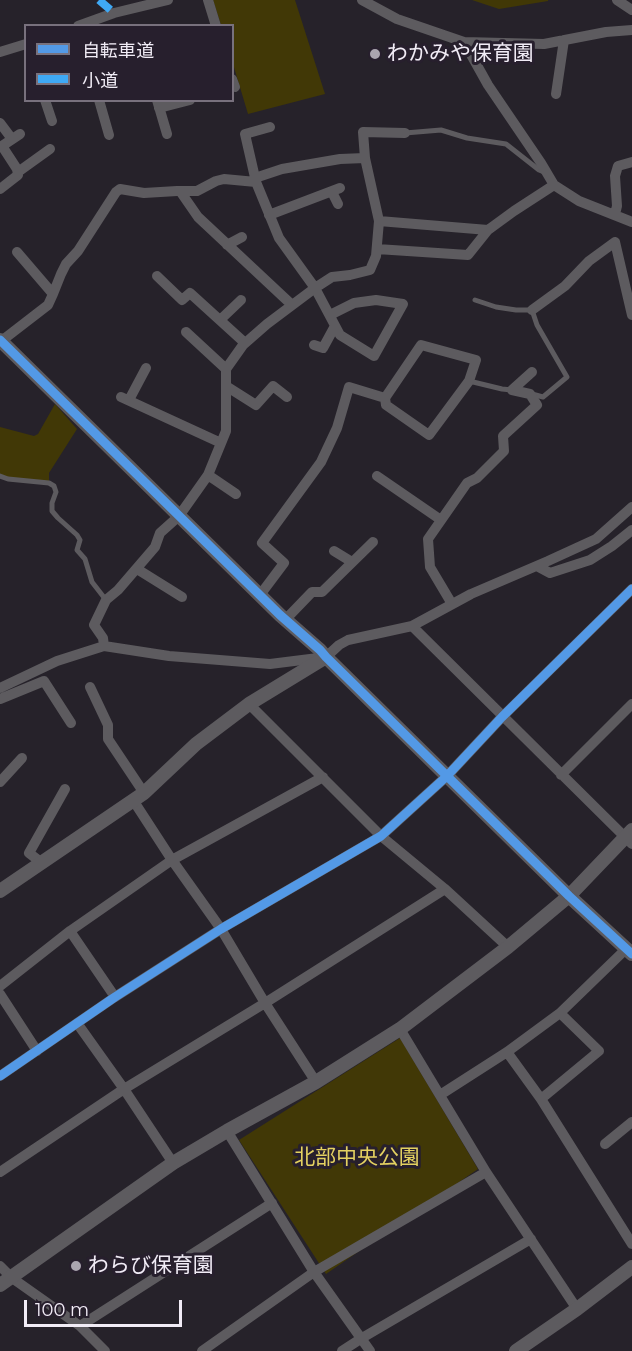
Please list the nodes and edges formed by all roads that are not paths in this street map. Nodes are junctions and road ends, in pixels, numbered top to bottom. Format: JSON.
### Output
{"nodes":[{"id":1,"x":168,"y":0,"type":"edge"},
{"id":2,"x":207,"y":0,"type":"edge"},
{"id":3,"x":362,"y":0,"type":"edge"},
{"id":4,"x":616,"y":0,"type":"edge"},
{"id":5,"x":632,"y":10,"type":"edge"},
{"id":6,"x":85,"y":24,"type":"edge"},
{"id":7,"x":215,"y":24,"type":"edge"},
{"id":8,"x":632,"y":30,"type":"edge"},
{"id":9,"x":564,"y":40,"type":"junction"},
{"id":10,"x":464,"y":42,"type":"junction"},
{"id":11,"x":24,"y":45,"type":"edge"},
{"id":12,"x":0,"y":52,"type":"edge"},
{"id":13,"x":556,"y":94,"type":"dead end"},
{"id":14,"x":46,"y":102,"type":"edge"},
{"id":15,"x":100,"y":102,"type":"edge"},
{"id":16,"x":174,"y":102,"type":"edge"},
{"id":17,"x":158,"y":104,"type":"edge"},
{"id":18,"x":52,"y":121,"type":"dead end"},
{"id":19,"x":0,"y":123,"type":"edge"},
{"id":20,"x":270,"y":127,"type":"dead end"},
{"id":21,"x":405,"y":133,"type":"joint"},
{"id":22,"x":167,"y":134,"type":"dead end"},
{"id":23,"x":109,"y":135,"type":"dead end"},
{"id":24,"x":1,"y":146,"type":"edge"},
{"id":25,"x":51,"y":149,"type":"dead end"},
{"id":26,"x":365,"y":158,"type":"junction"},
{"id":27,"x":632,"y":162,"type":"edge"},
{"id":28,"x":18,"y":172,"type":"junction"},
{"id":29,"x":547,"y":173,"type":"junction"},
{"id":30,"x":255,"y":180,"type":"junction"},
{"id":31,"x":554,"y":184,"type":"junction"},
{"id":32,"x":0,"y":189,"type":"edge"},
{"id":33,"x":180,"y":191,"type":"junction"},
{"id":34,"x":338,"y":204,"type":"dead end"},
{"id":35,"x":615,"y":214,"type":"junction"},
{"id":36,"x":269,"y":215,"type":"junction"},
{"id":37,"x":379,"y":221,"type":"junction"},
{"id":38,"x":632,"y":222,"type":"edge"},
{"id":39,"x":488,"y":230,"type":"junction"},
{"id":40,"x":242,"y":237,"type":"dead end"},
{"id":41,"x":227,"y":245,"type":"junction"},
{"id":42,"x":377,"y":249,"type":"junction"},
{"id":43,"x":17,"y":252,"type":"dead end"},
{"id":44,"x":157,"y":276,"type":"dead end"},
{"id":45,"x":315,"y":288,"type":"junction"},
{"id":46,"x":53,"y":294,"type":"junction"},
{"id":47,"x":241,"y":300,"type":"dead end"},
{"id":48,"x":475,"y":300,"type":"dead end"},
{"id":49,"x":292,"y":305,"type":"junction"},
{"id":50,"x":532,"y":310,"type":"junction"},
{"id":51,"x":330,"y":315,"type":"junction"},
{"id":52,"x":632,"y":315,"type":"edge"},
{"id":53,"x":220,"y":320,"type":"junction"},
{"id":54,"x":335,"y":326,"type":"junction"},
{"id":55,"x":186,"y":332,"type":"dead end"},
{"id":56,"x":0,"y":341,"type":"edge"},
{"id":57,"x":245,"y":343,"type":"junction"},
{"id":58,"x":314,"y":345,"type":"dead end"},
{"id":59,"x":146,"y":368,"type":"dead end"},
{"id":60,"x":226,"y":369,"type":"junction"},
{"id":61,"x":532,"y":372,"type":"dead end"},
{"id":62,"x":469,"y":381,"type":"junction"},
{"id":63,"x":226,"y":386,"type":"junction"},
{"id":64,"x":512,"y":390,"type":"junction"},
{"id":65,"x":530,"y":394,"type":"junction"},
{"id":66,"x":287,"y":397,"type":"dead end"},
{"id":67,"x":385,"y":398,"type":"junction"},
{"id":68,"x":221,"y":443,"type":"junction"},
{"id":69,"x":208,"y":475,"type":"junction"},
{"id":70,"x":0,"y":476,"type":"edge"},
{"id":71,"x":377,"y":476,"type":"dead end"},
{"id":72,"x":236,"y":494,"type":"dead end"},
{"id":73,"x":632,"y":507,"type":"edge"},
{"id":74,"x":178,"y":516,"type":"junction"},
{"id":75,"x":441,"y":520,"type":"junction"},
{"id":76,"x":630,"y":535,"type":"edge"},
{"id":77,"x":372,"y":542,"type":"dead end"},
{"id":78,"x":334,"y":551,"type":"dead end"},
{"id":79,"x":352,"y":562,"type":"junction"},
{"id":80,"x":537,"y":566,"type":"junction"},
{"id":81,"x":137,"y":569,"type":"junction"},
{"id":82,"x":632,"y":589,"type":"edge"},
{"id":83,"x":260,"y":595,"type":"junction"},
{"id":84,"x":182,"y":597,"type":"dead end"},
{"id":85,"x":106,"y":600,"type":"junction"},
{"id":86,"x":452,"y":604,"type":"junction"},
{"id":87,"x":285,"y":620,"type":"junction"},
{"id":88,"x":412,"y":626,"type":"junction"},
{"id":89,"x":104,"y":646,"type":"junction"},
{"id":90,"x":326,"y":657,"type":"junction"},
{"id":91,"x":90,"y":687,"type":"dead end"},
{"id":92,"x":0,"y":688,"type":"edge"},
{"id":93,"x":0,"y":699,"type":"edge"},
{"id":94,"x":249,"y":704,"type":"junction"},
{"id":95,"x":632,"y":704,"type":"edge"},
{"id":96,"x":502,"y":717,"type":"junction"},
{"id":97,"x":71,"y":723,"type":"dead end"},
{"id":98,"x":22,"y":758,"type":"dead end"},
{"id":99,"x":561,"y":775,"type":"junction"},
{"id":100,"x":447,"y":776,"type":"junction"},
{"id":101,"x":322,"y":777,"type":"junction"},
{"id":102,"x":0,"y":782,"type":"edge"},
{"id":103,"x":60,"y":791,"type":"dead end"},
{"id":104,"x":139,"y":797,"type":"junction"},
{"id":105,"x":381,"y":836,"type":"junction"},
{"id":106,"x":629,"y":837,"type":"edge"},
{"id":107,"x":172,"y":860,"type":"junction"},
{"id":108,"x":42,"y":863,"type":"junction"},
{"id":109,"x":445,"y":890,"type":"junction"},
{"id":110,"x":0,"y":891,"type":"edge"},
{"id":111,"x":569,"y":896,"type":"junction"},
{"id":112,"x":221,"y":929,"type":"junction"},
{"id":113,"x":70,"y":931,"type":"junction"},
{"id":114,"x":508,"y":947,"type":"junction"},
{"id":115,"x":629,"y":952,"type":"edge"},
{"id":116,"x":0,"y":986,"type":"edge"},
{"id":117,"x":0,"y":994,"type":"edge"},
{"id":118,"x":115,"y":997,"type":"junction"},
{"id":119,"x":265,"y":1003,"type":"junction"},
{"id":120,"x":560,"y":1013,"type":"junction"},
{"id":121,"x":77,"y":1023,"type":"junction"},
{"id":122,"x":400,"y":1029,"type":"junction"},
{"id":123,"x":37,"y":1051,"type":"junction"},
{"id":124,"x":507,"y":1052,"type":"junction"},
{"id":125,"x":0,"y":1076,"type":"edge"},
{"id":126,"x":316,"y":1082,"type":"junction"},
{"id":127,"x":124,"y":1089,"type":"junction"},
{"id":128,"x":440,"y":1095,"type":"junction"},
{"id":129,"x":541,"y":1099,"type":"junction"},
{"id":130,"x":632,"y":1122,"type":"edge"},
{"id":131,"x":227,"y":1131,"type":"junction"},
{"id":132,"x":605,"y":1144,"type":"dead end"},
{"id":133,"x":173,"y":1164,"type":"junction"},
{"id":134,"x":0,"y":1172,"type":"edge"},
{"id":135,"x":486,"y":1172,"type":"junction"},
{"id":136,"x":272,"y":1203,"type":"junction"},
{"id":137,"x":531,"y":1239,"type":"junction"},
{"id":138,"x":632,"y":1244,"type":"edge"},
{"id":139,"x":0,"y":1266,"type":"edge"},
{"id":140,"x":632,"y":1267,"type":"edge"},
{"id":141,"x":314,"y":1272,"type":"junction"},
{"id":142,"x":6,"y":1282,"type":"edge"},
{"id":143,"x":577,"y":1310,"type":"junction"},
{"id":144,"x":80,"y":1326,"type":"junction"},
{"id":145,"x":362,"y":1338,"type":"junction"},
{"id":146,"x":105,"y":1351,"type":"edge"},
{"id":147,"x":202,"y":1351,"type":"edge"},
{"id":148,"x":342,"y":1351,"type":"edge"},
{"id":149,"x":370,"y":1351,"type":"edge"},
{"id":150,"x":516,"y":1351,"type":"edge"}],
"edges":[{"from":1,"to":6,"type":"street"},
{"from":2,"to":7,"type":"street"},
{"from":3,"to":10,"type":"street"},
{"from":4,"to":5,"type":"street"},
{"from":8,"to":9,"type":"street"},
{"from":9,"to":10,"type":"street"},
{"from":9,"to":13,"type":"street"},
{"from":10,"to":29,"type":"street"},
{"from":11,"to":12,"type":"street"},
{"from":14,"to":18,"type":"street"},
{"from":15,"to":23,"type":"street"},
{"from":16,"to":17,"type":"street"},
{"from":17,"to":22,"type":"street"},
{"from":19,"to":24,"type":"street"},
{"from":20,"to":30,"type":"street"},
{"from":21,"to":26,"type":"street"},
{"from":21,"to":29,"type":"lane"},
{"from":24,"to":28,"type":"street"},
{"from":25,"to":28,"type":"street"},
{"from":26,"to":30,"type":"street"},
{"from":26,"to":37,"type":"street"},
{"from":27,"to":35,"type":"street"},
{"from":28,"to":32,"type":"street"},
{"from":29,"to":31,"type":"street"},
{"from":30,"to":33,"type":"street"},
{"from":30,"to":36,"type":"street"},
{"from":31,"to":35,"type":"street"},
{"from":31,"to":39,"type":"street"},
{"from":33,"to":41,"type":"street"},
{"from":33,"to":46,"type":"street"},
{"from":34,"to":36,"type":"street"},
{"from":35,"to":38,"type":"street"},
{"from":36,"to":45,"type":"street"},
{"from":37,"to":39,"type":"street"},
{"from":37,"to":42,"type":"street"},
{"from":39,"to":42,"type":"street"},
{"from":40,"to":41,"type":"street"},
{"from":41,"to":49,"type":"street"},
{"from":42,"to":45,"type":"street"},
{"from":43,"to":46,"type":"street"},
{"from":44,"to":53,"type":"street"},
{"from":45,"to":49,"type":"street"},
{"from":45,"to":51,"type":"street"},
{"from":46,"to":56,"type":"street"},
{"from":47,"to":53,"type":"street"},
{"from":48,"to":50,"type":"lane"},
{"from":49,"to":57,"type":"street"},
{"from":50,"to":52,"type":"street"},
{"from":50,"to":65,"type":"lane"},
{"from":51,"to":54,"type":"street"},
{"from":51,"to":54,"type":"street"},
{"from":53,"to":57,"type":"street"},
{"from":54,"to":58,"type":"street"},
{"from":55,"to":60,"type":"street"},
{"from":56,"to":74,"type":"street"},
{"from":57,"to":60,"type":"street"},
{"from":59,"to":68,"type":"street"},
{"from":60,"to":63,"type":"street"},
{"from":61,"to":64,"type":"street"},
{"from":62,"to":64,"type":"lane"},
{"from":62,"to":67,"type":"street"},
{"from":62,"to":67,"type":"street"},
{"from":63,"to":66,"type":"street"},
{"from":63,"to":68,"type":"street"},
{"from":64,"to":65,"type":"street"},
{"from":65,"to":75,"type":"street"},
{"from":67,"to":83,"type":"street"},
{"from":68,"to":69,"type":"street"},
{"from":69,"to":72,"type":"street"},
{"from":69,"to":74,"type":"street"},
{"from":70,"to":85,"type":"lane"},
{"from":71,"to":75,"type":"street"},
{"from":73,"to":80,"type":"street"},
{"from":74,"to":81,"type":"street"},
{"from":74,"to":83,"type":"street"},
{"from":75,"to":86,"type":"street"},
{"from":76,"to":80,"type":"street"},
{"from":77,"to":79,"type":"street"},
{"from":78,"to":79,"type":"street"},
{"from":79,"to":87,"type":"street"},
{"from":80,"to":86,"type":"street"},
{"from":81,"to":84,"type":"street"},
{"from":81,"to":85,"type":"street"},
{"from":82,"to":96,"type":"street"},
{"from":83,"to":87,"type":"street"},
{"from":85,"to":89,"type":"street"},
{"from":86,"to":88,"type":"street"},
{"from":87,"to":90,"type":"street"},
{"from":88,"to":90,"type":"street"},
{"from":88,"to":96,"type":"street"},
{"from":89,"to":90,"type":"street"},
{"from":89,"to":92,"type":"street"},
{"from":90,"to":94,"type":"street"},
{"from":90,"to":100,"type":"street"},
{"from":91,"to":104,"type":"street"},
{"from":93,"to":97,"type":"street"},
{"from":94,"to":101,"type":"street"},
{"from":94,"to":104,"type":"street"},
{"from":95,"to":99,"type":"street"},
{"from":96,"to":99,"type":"street"},
{"from":96,"to":100,"type":"street"},
{"from":98,"to":102,"type":"street"},
{"from":99,"to":106,"type":"street"},
{"from":100,"to":105,"type":"street"},
{"from":100,"to":111,"type":"street"},
{"from":101,"to":105,"type":"street"},
{"from":101,"to":107,"type":"street"},
{"from":103,"to":108,"type":"street"},
{"from":104,"to":107,"type":"street"},
{"from":104,"to":108,"type":"street"},
{"from":105,"to":109,"type":"street"},
{"from":105,"to":112,"type":"street"},
{"from":106,"to":111,"type":"street"},
{"from":107,"to":112,"type":"street"},
{"from":107,"to":113,"type":"street"},
{"from":108,"to":110,"type":"street"},
{"from":109,"to":114,"type":"street"},
{"from":109,"to":119,"type":"street"},
{"from":111,"to":114,"type":"street"},
{"from":111,"to":115,"type":"street"},
{"from":112,"to":118,"type":"street"},
{"from":112,"to":119,"type":"street"},
{"from":113,"to":116,"type":"street"},
{"from":113,"to":118,"type":"street"},
{"from":114,"to":122,"type":"street"},
{"from":115,"to":120,"type":"street"},
{"from":117,"to":123,"type":"street"},
{"from":118,"to":121,"type":"street"},
{"from":119,"to":126,"type":"street"},
{"from":119,"to":127,"type":"street"},
{"from":120,"to":124,"type":"street"},
{"from":120,"to":129,"type":"street"},
{"from":121,"to":123,"type":"street"},
{"from":121,"to":127,"type":"street"},
{"from":122,"to":126,"type":"street"},
{"from":122,"to":128,"type":"street"},
{"from":123,"to":125,"type":"street"},
{"from":124,"to":128,"type":"street"},
{"from":124,"to":129,"type":"street"},
{"from":126,"to":131,"type":"street"},
{"from":127,"to":133,"type":"street"},
{"from":127,"to":134,"type":"street"},
{"from":128,"to":135,"type":"street"},
{"from":129,"to":138,"type":"street"},
{"from":130,"to":132,"type":"street"},
{"from":131,"to":133,"type":"street"},
{"from":131,"to":136,"type":"street"},
{"from":133,"to":142,"type":"street"},
{"from":135,"to":137,"type":"street"},
{"from":135,"to":141,"type":"street"},
{"from":136,"to":141,"type":"street"},
{"from":136,"to":144,"type":"street"},
{"from":137,"to":143,"type":"street"},
{"from":137,"to":145,"type":"street"},
{"from":139,"to":142,"type":"street"},
{"from":140,"to":143,"type":"street"},
{"from":141,"to":145,"type":"street"},
{"from":141,"to":147,"type":"street"},
{"from":142,"to":144,"type":"street"},
{"from":143,"to":150,"type":"street"},
{"from":144,"to":146,"type":"street"},
{"from":145,"to":148,"type":"street"},
{"from":145,"to":149,"type":"street"}]}
